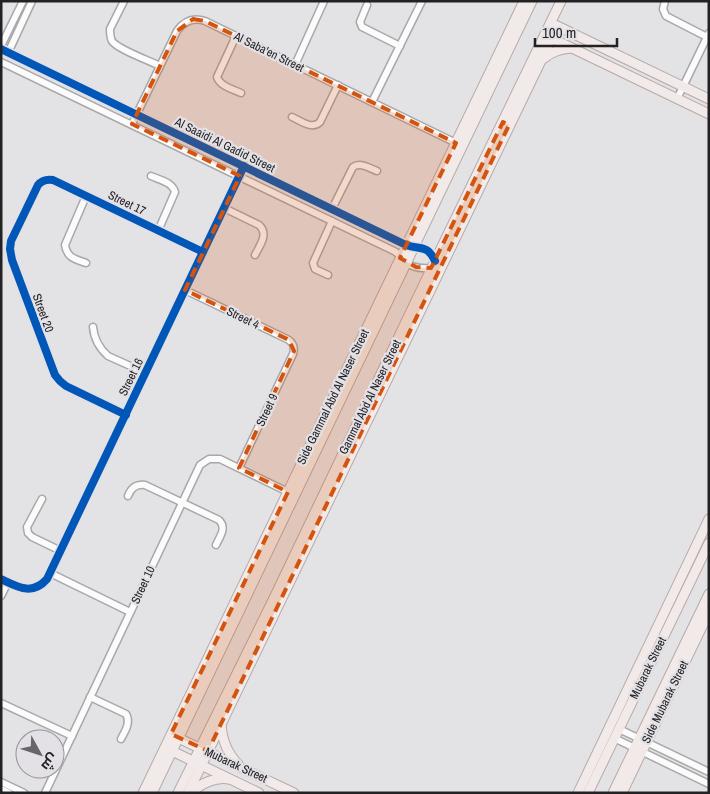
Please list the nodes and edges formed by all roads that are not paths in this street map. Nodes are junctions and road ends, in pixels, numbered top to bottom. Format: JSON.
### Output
{"nodes":[{"id":1,"x":23,"y":1,"type":"edge"},
{"id":2,"x":32,"y":1,"type":"edge"},
{"id":3,"x":124,"y":1,"type":"edge"},
{"id":4,"x":324,"y":1,"type":"edge"},
{"id":5,"x":422,"y":1,"type":"edge"},
{"id":6,"x":524,"y":1,"type":"edge"},
{"id":7,"x":532,"y":1,"type":"edge"},
{"id":8,"x":561,"y":1,"type":"edge"},
{"id":9,"x":665,"y":1,"type":"edge"},
{"id":10,"x":367,"y":5,"type":"dead end"},
{"id":11,"x":551,"y":23,"type":"junction"},
{"id":12,"x":708,"y":35,"type":"edge"},
{"id":13,"x":236,"y":36,"type":"junction"},
{"id":14,"x":545,"y":36,"type":"junction"},
{"id":15,"x":400,"y":46,"type":"junction"},
{"id":16,"x":572,"y":48,"type":"junction"},
{"id":17,"x":3,"y":49,"type":"edge"},
{"id":18,"x":539,"y":62,"type":"junction"},
{"id":19,"x":2,"y":63,"type":"edge"},
{"id":20,"x":295,"y":65,"type":"junction"},
{"id":21,"x":160,"y":66,"type":"junction"},
{"id":22,"x":338,"y":85,"type":"junction"},
{"id":23,"x":683,"y":86,"type":"junction"},
{"id":24,"x":241,"y":93,"type":"dead end"},
{"id":25,"x":677,"y":98,"type":"junction"},
{"id":26,"x":709,"y":99,"type":"edge"},
{"id":27,"x":372,"y":102,"type":"junction"},
{"id":28,"x":478,"y":104,"type":"junction"},
{"id":29,"x":136,"y":114,"type":"junction"},
{"id":30,"x":709,"y":114,"type":"edge"},
{"id":31,"x":292,"y":117,"type":"dead end"},
{"id":32,"x":506,"y":123,"type":"junction"},
{"id":33,"x":132,"y":124,"type":"junction"},
{"id":34,"x":456,"y":143,"type":"junction"},
{"id":35,"x":244,"y":166,"type":"junction"},
{"id":36,"x":377,"y":172,"type":"dead end"},
{"id":37,"x":151,"y":176,"type":"dead end"},
{"id":38,"x":240,"y":176,"type":"junction"},
{"id":39,"x":442,"y":180,"type":"junction"},
{"id":40,"x":40,"y":183,"type":"joint"},
{"id":41,"x":86,"y":196,"type":"junction"},
{"id":42,"x":224,"y":208,"type":"junction"},
{"id":43,"x":332,"y":209,"type":"junction"},
{"id":44,"x":332,"y":221,"type":"junction"},
{"id":45,"x":158,"y":231,"type":"junction"},
{"id":46,"x":410,"y":246,"type":"junction"},
{"id":47,"x":203,"y":252,"type":"junction"},
{"id":48,"x":255,"y":255,"type":"dead end"},
{"id":49,"x":404,"y":260,"type":"junction"},
{"id":50,"x":86,"y":263,"type":"dead end"},
{"id":51,"x":433,"y":264,"type":"junction"},
{"id":52,"x":328,"y":275,"type":"dead end"},
{"id":53,"x":185,"y":290,"type":"junction"},
{"id":54,"x":94,"y":327,"type":"dead end"},
{"id":55,"x":294,"y":351,"type":"joint"},
{"id":56,"x":396,"y":352,"type":"junction"},
{"id":57,"x":146,"y":373,"type":"junction"},
{"id":58,"x":126,"y":415,"type":"junction"},
{"id":59,"x":239,"y":468,"type":"junction"},
{"id":60,"x":288,"y":492,"type":"junction"},
{"id":61,"x":128,"y":496,"type":"dead end"},
{"id":62,"x":42,"y":499,"type":"dead end"},
{"id":63,"x":182,"y":502,"type":"junction"},
{"id":64,"x":708,"y":523,"type":"edge"},
{"id":65,"x":709,"y":543,"type":"edge"},
{"id":66,"x":216,"y":545,"type":"dead end"},
{"id":67,"x":61,"y":551,"type":"junction"},
{"id":68,"x":50,"y":573,"type":"junction"},
{"id":69,"x":4,"y":580,"type":"edge"},
{"id":70,"x":709,"y":594,"type":"edge"},
{"id":71,"x":1,"y":596,"type":"edge"},
{"id":72,"x":278,"y":597,"type":"junction"},
{"id":73,"x":130,"y":612,"type":"junction"},
{"id":74,"x":709,"y":612,"type":"edge"},
{"id":75,"x":674,"y":616,"type":"junction"},
{"id":76,"x":656,"y":628,"type":"junction"},
{"id":77,"x":90,"y":697,"type":"junction"},
{"id":78,"x":1,"y":702,"type":"edge"},
{"id":79,"x":221,"y":724,"type":"junction"},
{"id":80,"x":619,"y":729,"type":"junction"},
{"id":81,"x":72,"y":736,"type":"junction"},
{"id":82,"x":175,"y":736,"type":"junction"},
{"id":83,"x":614,"y":738,"type":"junction"},
{"id":84,"x":121,"y":739,"type":"dead end"},
{"id":85,"x":643,"y":741,"type":"junction"},
{"id":86,"x":203,"y":750,"type":"junction"},
{"id":87,"x":638,"y":750,"type":"junction"},
{"id":88,"x":172,"y":751,"type":"junction"},
{"id":89,"x":197,"y":763,"type":"junction"},
{"id":90,"x":240,"y":766,"type":"junction"},
{"id":91,"x":709,"y":772,"type":"edge"},
{"id":92,"x":232,"y":780,"type":"junction"},
{"id":93,"x":1,"y":782,"type":"edge"},
{"id":94,"x":709,"y":784,"type":"edge"},
{"id":95,"x":1,"y":789,"type":"edge"},
{"id":96,"x":252,"y":790,"type":"edge"},
{"id":97,"x":291,"y":792,"type":"edge"},
{"id":98,"x":9,"y":793,"type":"edge"},
{"id":99,"x":24,"y":793,"type":"edge"},
{"id":100,"x":46,"y":793,"type":"edge"},
{"id":101,"x":143,"y":793,"type":"edge"},
{"id":102,"x":152,"y":793,"type":"edge"},
{"id":103,"x":178,"y":793,"type":"edge"},
{"id":104,"x":189,"y":793,"type":"edge"},
{"id":105,"x":259,"y":793,"type":"edge"},
{"id":106,"x":578,"y":793,"type":"edge"},
{"id":107,"x":588,"y":793,"type":"edge"},
{"id":108,"x":613,"y":793,"type":"edge"},
{"id":109,"x":622,"y":793,"type":"edge"}],
"edges":[{"from":1,"to":17,"type":"street"},
{"from":2,"to":17,"type":"street"},
{"from":3,"to":21,"type":"street"},
{"from":4,"to":20,"type":"street"},
{"from":5,"to":15,"type":"street"},
{"from":6,"to":28,"type":"main road","name":"Side Gammal Abd Al Naser Street"},
{"from":7,"to":28,"type":"main road"},
{"from":8,"to":11,"type":"main road","name":"Gammal Abd Al Naser Street"},
{"from":9,"to":12,"type":"street"},
{"from":10,"to":15,"type":"street"},
{"from":11,"to":14,"type":"main road","name":"Gammal Abd Al Naser Street"},
{"from":11,"to":23,"type":"main road"},
{"from":12,"to":23,"type":"street"},
{"from":13,"to":20,"type":"street","name":"Al Saba'en Street"},
{"from":13,"to":21,"type":"street","name":"Al Saba'en Street"},
{"from":13,"to":24,"type":"street"},
{"from":14,"to":16,"type":"main road"},
{"from":14,"to":18,"type":"main road"},
{"from":14,"to":32,"type":"main road","name":"Gammal Abd Al Naser Street"},
{"from":15,"to":27,"type":"street"},
{"from":16,"to":18,"type":"main road"},
{"from":16,"to":25,"type":"main road"},
{"from":17,"to":29,"type":"street","name":"Al Saaidi Al Gadid Street"},
{"from":18,"to":32,"type":"main road"},
{"from":19,"to":33,"type":"street","name":"Al Saaidi Al Gadid Street"},
{"from":20,"to":22,"type":"street","name":"Al Saba'en Street"},
{"from":21,"to":29,"type":"street","name":"Al Saba'en Street"},
{"from":22,"to":27,"type":"street","name":"Al Saba'en Street"},
{"from":22,"to":31,"type":"street"},
{"from":23,"to":25,"type":"street"},
{"from":23,"to":26,"type":"main road"},
{"from":25,"to":30,"type":"main road"},
{"from":27,"to":34,"type":"street","name":"Al Saba'en Street"},
{"from":28,"to":34,"type":"main road","name":"Side Gammal Abd Al Naser Street"},
{"from":28,"to":39,"type":"main road"},
{"from":29,"to":33,"type":"street","name":"Al Saba'en Street"},
{"from":29,"to":35,"type":"street","name":"Al Saaidi Al Gadid Street"},
{"from":32,"to":51,"type":"main road","name":"Gammal Abd Al Naser Street"},
{"from":32,"to":56,"type":"main road"},
{"from":33,"to":38,"type":"street","name":"Al Saaidi Al Gadid Street"},
{"from":34,"to":39,"type":"main road","name":"Side Gammal Abd Al Naser Street"},
{"from":35,"to":38,"type":"street","name":"Street 16"},
{"from":35,"to":43,"type":"street","name":"Al Saaidi Al Gadid Street"},
{"from":36,"to":43,"type":"street"},
{"from":37,"to":45,"type":"street"},
{"from":38,"to":42,"type":"street","name":"Street 16"},
{"from":38,"to":44,"type":"street","name":"Al Saaidi Al Gadid Street"},
{"from":39,"to":46,"type":"main road","name":"Side Gammal Abd Al Naser Street"},
{"from":40,"to":41,"type":"street","name":"Street 17"},
{"from":40,"to":58,"type":"street","name":"Street 20"},
{"from":41,"to":45,"type":"street","name":"Street 17"},
{"from":41,"to":50,"type":"street"},
{"from":42,"to":47,"type":"street","name":"Street 16"},
{"from":42,"to":48,"type":"street"},
{"from":43,"to":46,"type":"street","name":"Al Saaidi Al Gadid Street"},
{"from":44,"to":49,"type":"street","name":"Al Saaidi Al Gadid Street"},
{"from":44,"to":52,"type":"street"},
{"from":45,"to":47,"type":"street","name":"Street 17"},
{"from":46,"to":49,"type":"main road","name":"Side Gammal Abd Al Naser Street"},
{"from":46,"to":51,"type":"street","name":"Al Saaidi Al Gadid Street"},
{"from":47,"to":53,"type":"street","name":"Street 16"},
{"from":49,"to":51,"type":"street","name":"Al Saaidi Al Gadid Street"},
{"from":49,"to":60,"type":"main road","name":"Side Gammal Abd Al Naser Street"},
{"from":49,"to":82,"type":"main road","name":"Gammal Abd Al Naser Street"},
{"from":51,"to":56,"type":"main road","name":"Gammal Abd Al Naser Street"},
{"from":53,"to":55,"type":"street","name":"Street 4"},
{"from":53,"to":57,"type":"street","name":"Street 16"},
{"from":54,"to":57,"type":"street"},
{"from":55,"to":59,"type":"street","name":"Street 9"},
{"from":56,"to":72,"type":"main road"},
{"from":57,"to":58,"type":"street","name":"Street 16"},
{"from":58,"to":67,"type":"street","name":"Street 16"},
{"from":59,"to":60,"type":"street","name":"Street 10"},
{"from":59,"to":63,"type":"street","name":"Street 10"},
{"from":60,"to":82,"type":"main road","name":"Side Gammal Abd Al Naser Street"},
{"from":61,"to":63,"type":"street"},
{"from":62,"to":67,"type":"street"},
{"from":63,"to":66,"type":"street"},
{"from":63,"to":73,"type":"street","name":"Street 10"},
{"from":64,"to":76,"type":"main road"},
{"from":65,"to":75,"type":"main road","name":"Mubarak Street"},
{"from":67,"to":68,"type":"street","name":"Street 16"},
{"from":68,"to":69,"type":"street","name":"Street 16"},
{"from":68,"to":73,"type":"street"},
{"from":69,"to":71,"type":"street"},
{"from":70,"to":85,"type":"main road","name":"Mubarak Street"},
{"from":72,"to":79,"type":"main road"},
{"from":72,"to":86,"type":"main road"},
{"from":73,"to":77,"type":"street","name":"Street 10"},
{"from":74,"to":85,"type":"main road","name":"Side Mubarak Street"},
{"from":75,"to":76,"type":"main road"},
{"from":75,"to":80,"type":"main road","name":"Mubarak Street"},
{"from":76,"to":106,"type":"main road"},
{"from":77,"to":81,"type":"street","name":"Street 10"},
{"from":77,"to":84,"type":"street"},
{"from":78,"to":81,"type":"street"},
{"from":79,"to":86,"type":"main road"},
{"from":79,"to":90,"type":"main road"},
{"from":80,"to":83,"type":"main road","name":"Mubarak Street"},
{"from":80,"to":85,"type":"street"},
{"from":81,"to":100,"type":"street","name":"Street 10"},
{"from":82,"to":86,"type":"main road","name":"Mubarak Street"},
{"from":82,"to":88,"type":"main road","name":"Gammal Abd Al Naser Street"},
{"from":82,"to":101,"type":"main road","name":"Side Gammal Abd Al Naser Street"},
{"from":83,"to":87,"type":"street"},
{"from":83,"to":107,"type":"main road","name":"Mubarak Street"},
{"from":85,"to":87,"type":"main road","name":"Mubarak Street"},
{"from":85,"to":91,"type":"street"},
{"from":86,"to":89,"type":"main road"},
{"from":86,"to":90,"type":"main road","name":"Mubarak Street"},
{"from":87,"to":94,"type":"street"},
{"from":87,"to":108,"type":"main road","name":"Mubarak Street"},
{"from":87,"to":109,"type":"main road","name":"Side Mubarak Street"},
{"from":88,"to":89,"type":"main road","name":"Mubarak Street"},
{"from":88,"to":102,"type":"main road","name":"Gammal Abd Al Naser Street"},
{"from":89,"to":92,"type":"main road","name":"Mubarak Street"},
{"from":89,"to":103,"type":"main road"},
{"from":89,"to":104,"type":"main road"},
{"from":90,"to":97,"type":"main road","name":"Mubarak Street"},
{"from":92,"to":96,"type":"main road","name":"Mubarak Street"},
{"from":92,"to":104,"type":"main road"},
{"from":93,"to":99,"type":"street"},
{"from":95,"to":98,"type":"street"},
{"from":96,"to":105,"type":"main road","name":"Mubarak Street"}]}
